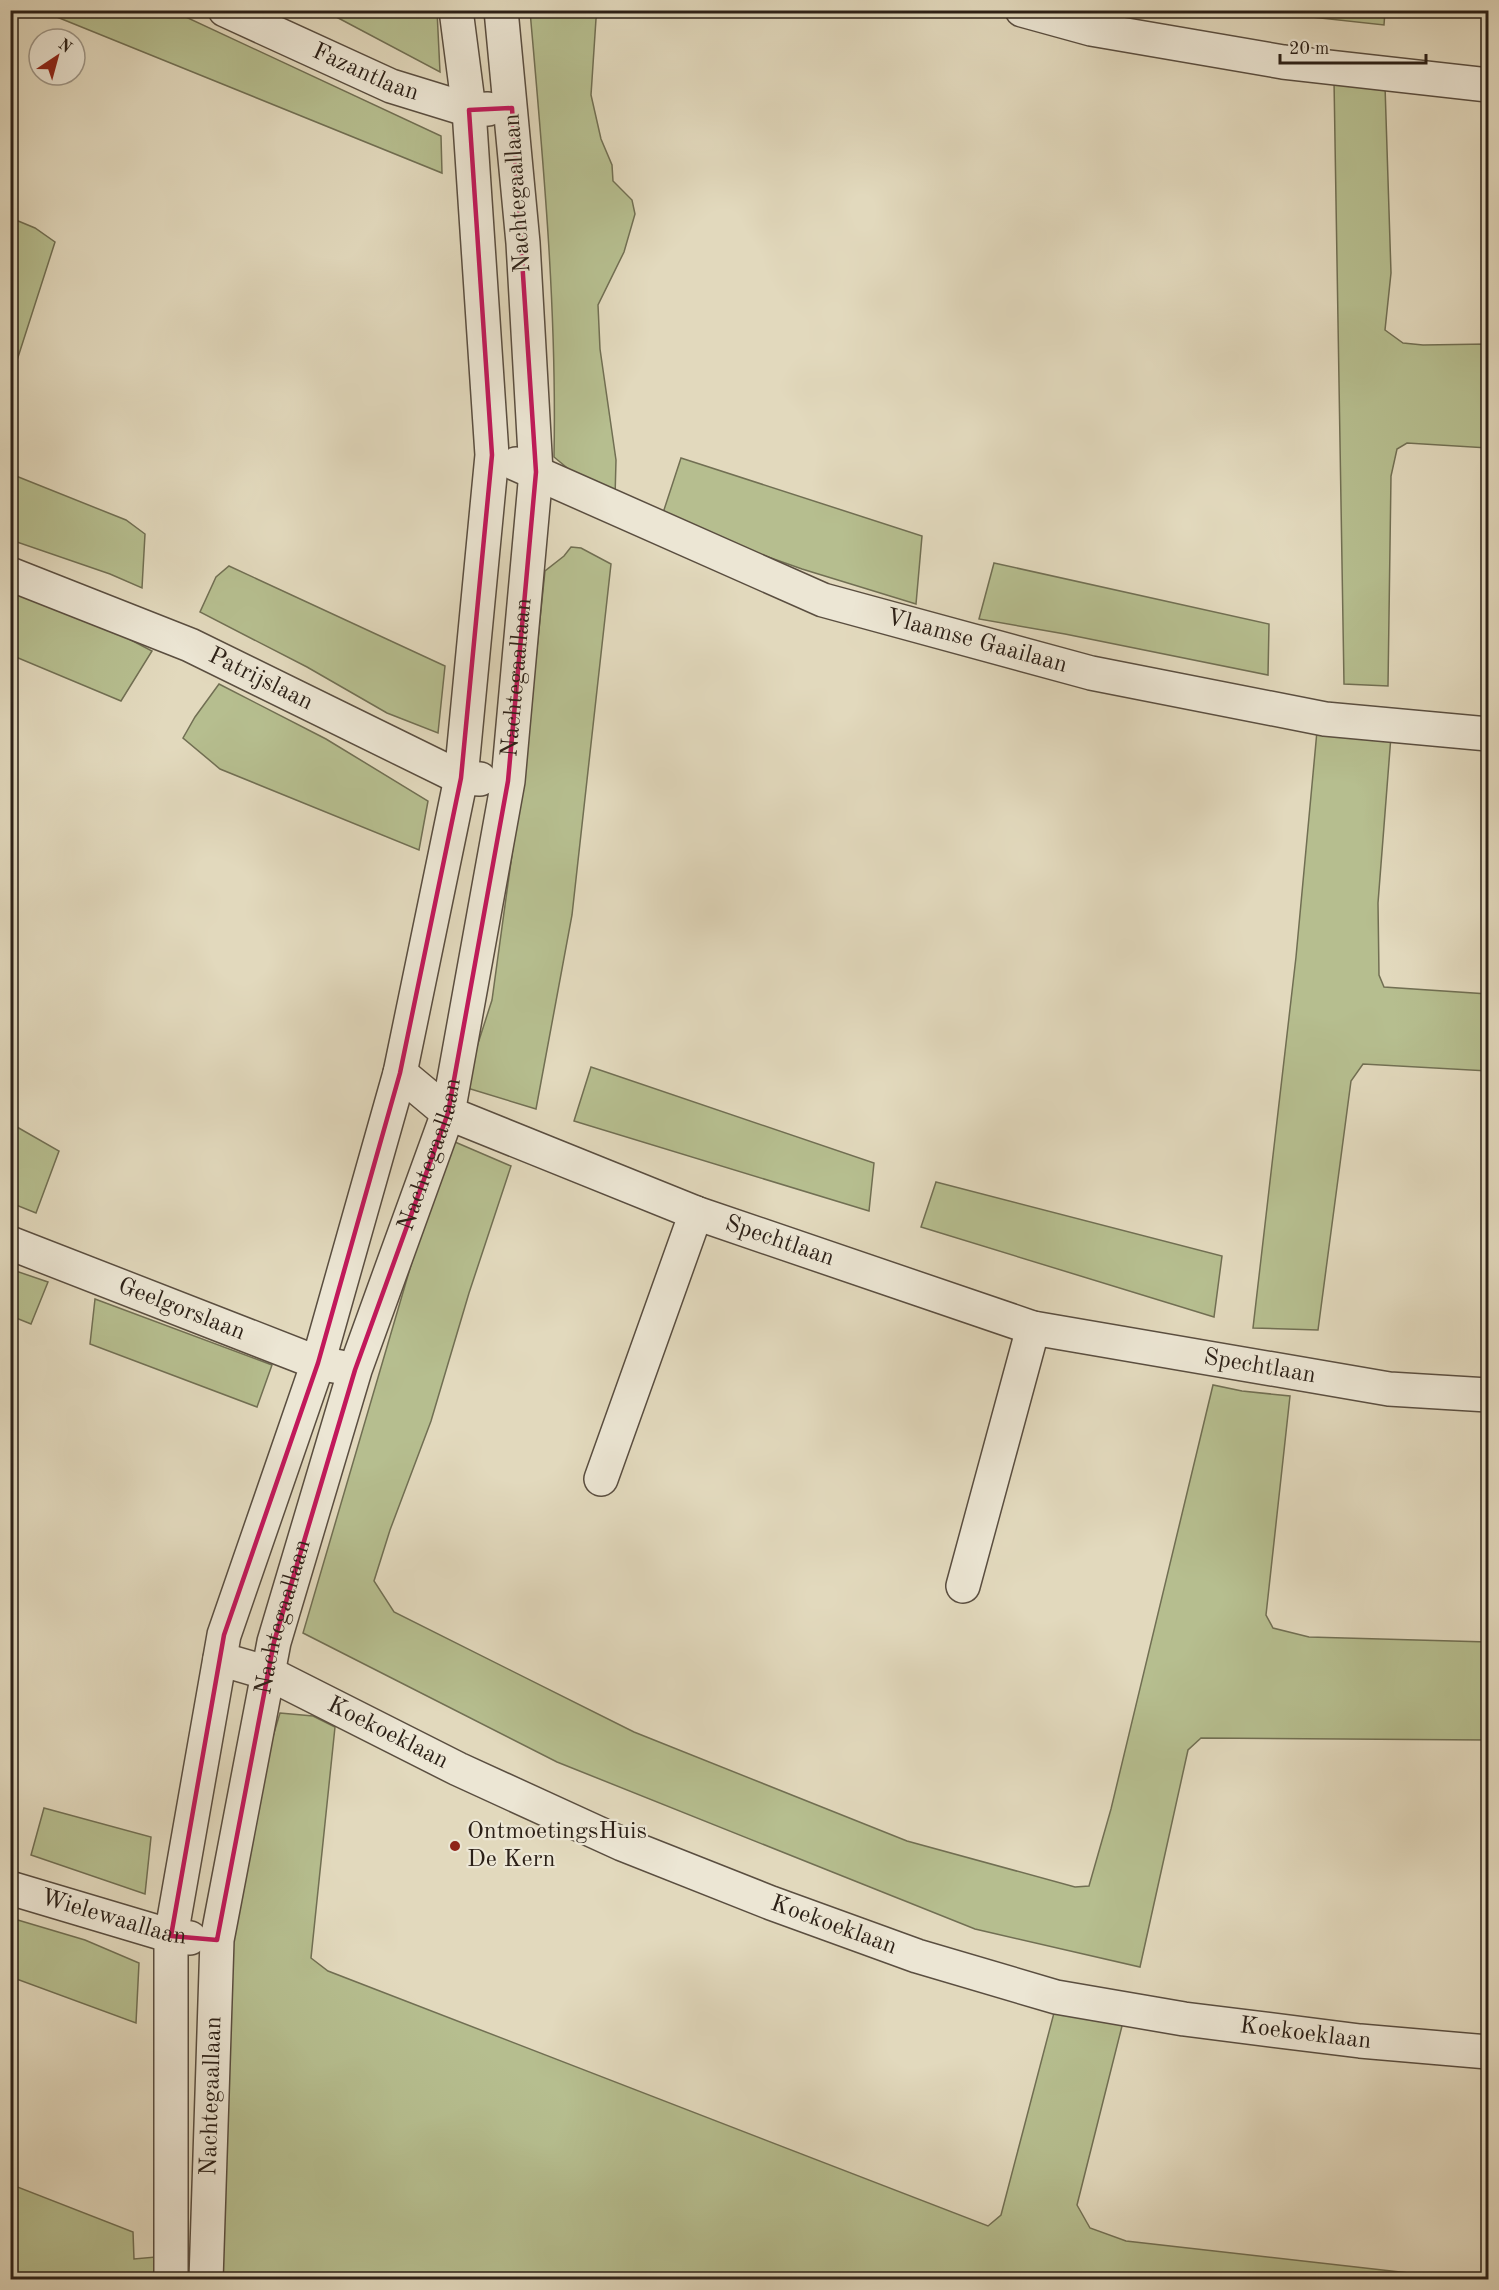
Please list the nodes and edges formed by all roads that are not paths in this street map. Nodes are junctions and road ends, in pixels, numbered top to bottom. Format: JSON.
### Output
{"nodes":[{"id":1,"x":225,"y":10,"type":"edge"},
{"id":2,"x":456,"y":10,"type":"edge"},
{"id":3,"x":501,"y":10,"type":"edge"},
{"id":4,"x":1022,"y":10,"type":"edge"},
{"id":5,"x":1488,"y":85,"type":"edge"},
{"id":6,"x":512,"y":108,"type":"junction"},
{"id":7,"x":469,"y":110,"type":"junction"},
{"id":8,"x":492,"y":455,"type":"junction"},
{"id":9,"x":536,"y":472,"type":"junction"},
{"id":10,"x":10,"y":574,"type":"edge"},
{"id":11,"x":1488,"y":734,"type":"edge"},
{"id":12,"x":461,"y":778,"type":"junction"},
{"id":13,"x":508,"y":781,"type":"junction"},
{"id":14,"x":400,"y":1073,"type":"junction"},
{"id":15,"x":448,"y":1113,"type":"junction"},
{"id":16,"x":696,"y":1213,"type":"junction"},
{"id":17,"x":10,"y":1243,"type":"edge"},
{"id":18,"x":1033,"y":1328,"type":"junction"},
{"id":19,"x":318,"y":1363,"type":"junction"},
{"id":20,"x":355,"y":1370,"type":"junction"},
{"id":21,"x":1488,"y":1395,"type":"edge"},
{"id":22,"x":601,"y":1479,"type":"dead end"},
{"id":23,"x":963,"y":1586,"type":"dead end"},
{"id":24,"x":220,"y":1659,"type":"junction"},
{"id":25,"x":268,"y":1673,"type":"junction"},
{"id":26,"x":10,"y":1888,"type":"edge"},
{"id":27,"x":171,"y":1936,"type":"junction"},
{"id":28,"x":217,"y":1940,"type":"junction"},
{"id":29,"x":1488,"y":2052,"type":"edge"},
{"id":30,"x":171,"y":2280,"type":"edge"},
{"id":31,"x":206,"y":2280,"type":"edge"}],
"edges":[{"from":1,"to":7,"type":"street","name":"Fazantlaan"},
{"from":2,"to":7,"type":"street","name":"Nachtegaallaan"},
{"from":3,"to":6,"type":"street","name":"Nachtegaallaan"},
{"from":4,"to":5,"type":"street"},
{"from":6,"to":7,"type":"street","name":"Fazantlaan"},
{"from":6,"to":9,"type":"street","name":"Nachtegaallaan"},
{"from":7,"to":8,"type":"street","name":"Nachtegaallaan"},
{"from":8,"to":9,"type":"street","name":"Vlaamse Gaailaan"},
{"from":8,"to":12,"type":"street","name":"Nachtegaallaan"},
{"from":9,"to":11,"type":"street","name":"Vlaamse Gaailaan"},
{"from":9,"to":13,"type":"street","name":"Nachtegaallaan"},
{"from":10,"to":12,"type":"street","name":"Patrijslaan"},
{"from":12,"to":13,"type":"street","name":"Patrijslaan"},
{"from":12,"to":14,"type":"street","name":"Nachtegaallaan"},
{"from":13,"to":15,"type":"street","name":"Nachtegaallaan"},
{"from":14,"to":15,"type":"street","name":"Spechtlaan"},
{"from":14,"to":19,"type":"street","name":"Nachtegaallaan"},
{"from":15,"to":16,"type":"street","name":"Spechtlaan"},
{"from":15,"to":20,"type":"street","name":"Nachtegaallaan"},
{"from":16,"to":18,"type":"street","name":"Spechtlaan"},
{"from":16,"to":22,"type":"street","name":"Spechtlaan"},
{"from":17,"to":19,"type":"street","name":"Geelgorslaan"},
{"from":18,"to":21,"type":"street","name":"Spechtlaan"},
{"from":18,"to":23,"type":"street"},
{"from":19,"to":20,"type":"street","name":"Geelgorslaan"},
{"from":19,"to":24,"type":"street","name":"Nachtegaallaan"},
{"from":20,"to":25,"type":"street","name":"Nachtegaallaan"},
{"from":24,"to":25,"type":"street","name":"Koekoeklaan"},
{"from":24,"to":27,"type":"street","name":"Nachtegaallaan"},
{"from":25,"to":28,"type":"street","name":"Nachtegaallaan"},
{"from":25,"to":29,"type":"street","name":"Koekoeklaan"},
{"from":26,"to":27,"type":"street","name":"Wielewaallaan"},
{"from":27,"to":28,"type":"street","name":"Wielewaallaan"},
{"from":27,"to":30,"type":"street","name":"Nachtegaallaan"},
{"from":28,"to":31,"type":"street","name":"Nachtegaallaan"}]}
